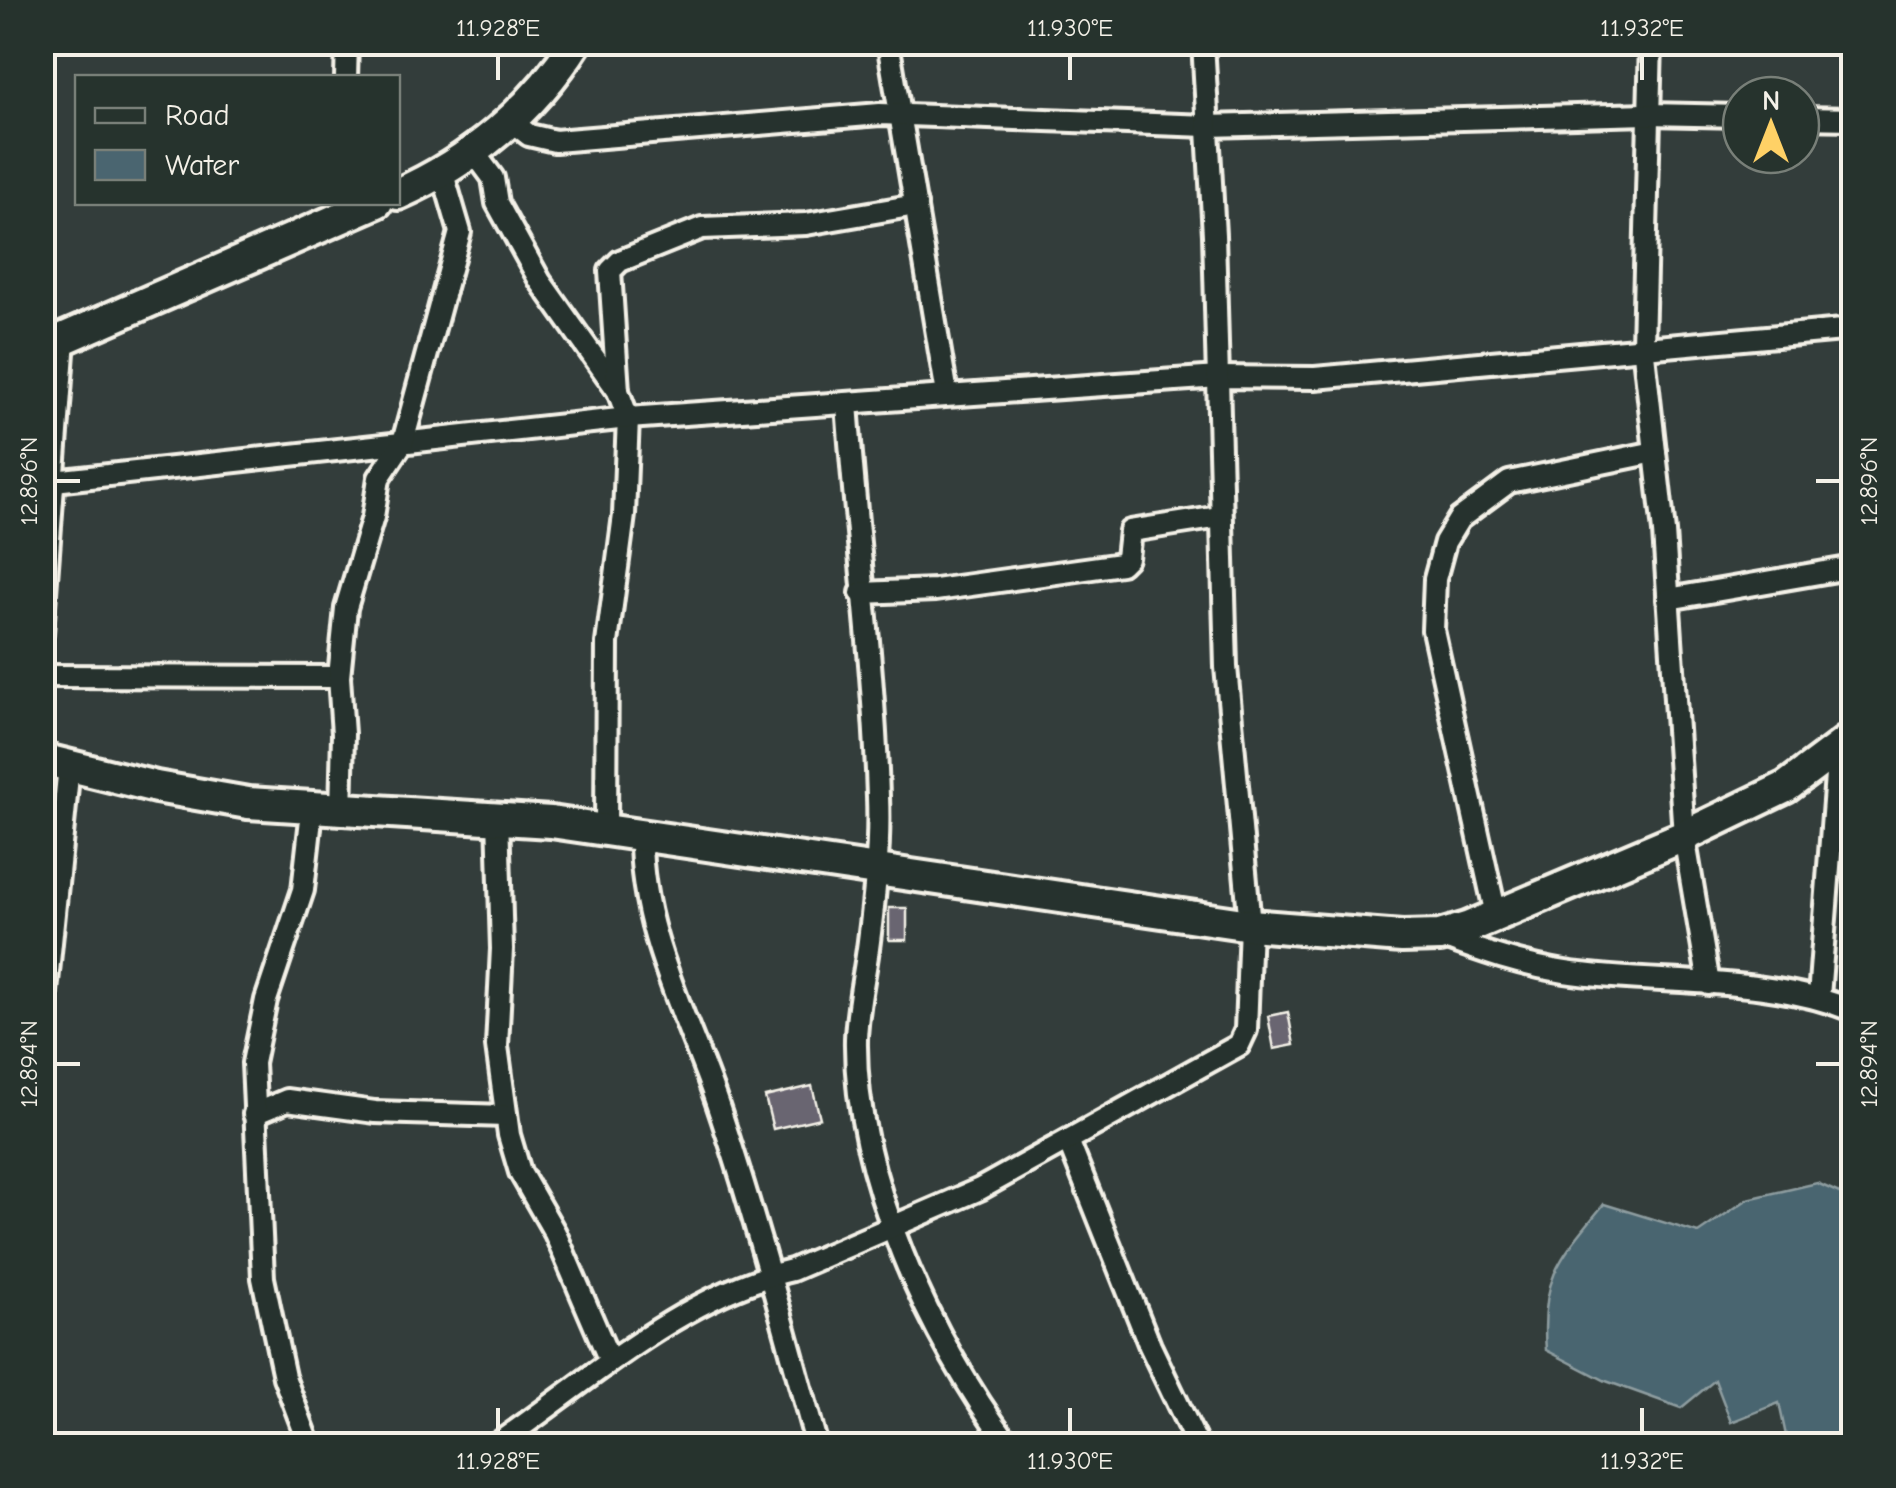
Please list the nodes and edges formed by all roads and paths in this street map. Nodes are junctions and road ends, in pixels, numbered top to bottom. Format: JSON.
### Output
{"nodes":[{"id":1,"x":347,"y":42,"type":"edge"},
{"id":2,"x":576,"y":42,"type":"edge"},
{"id":3,"x":888,"y":42,"type":"edge"},
{"id":4,"x":1203,"y":42,"type":"edge"},
{"id":5,"x":1651,"y":42,"type":"edge"},
{"id":6,"x":346,"y":75,"type":"edge"},
{"id":7,"x":1648,"y":114,"type":"junction"},
{"id":8,"x":902,"y":115,"type":"junction"},
{"id":9,"x":1721,"y":116,"type":"edge"},
{"id":10,"x":1821,"y":118,"type":"edge"},
{"id":11,"x":1854,"y":119,"type":"edge"},
{"id":12,"x":511,"y":121,"type":"junction"},
{"id":13,"x":1208,"y":126,"type":"junction"},
{"id":14,"x":473,"y":151,"type":"junction"},
{"id":15,"x":443,"y":174,"type":"junction"},
{"id":16,"x":400,"y":193,"type":"edge"},
{"id":17,"x":916,"y":205,"type":"junction"},
{"id":18,"x":347,"y":209,"type":"edge"},
{"id":19,"x":1854,"y":330,"type":"edge"},
{"id":20,"x":53,"y":343,"type":"edge"},
{"id":21,"x":1642,"y":345,"type":"junction"},
{"id":22,"x":1219,"y":378,"type":"junction"},
{"id":23,"x":618,"y":392,"type":"junction"},
{"id":24,"x":947,"y":394,"type":"junction"},
{"id":25,"x":847,"y":404,"type":"junction"},
{"id":26,"x":628,"y":418,"type":"junction"},
{"id":27,"x":403,"y":442,"type":"junction"},
{"id":28,"x":1655,"y":452,"type":"junction"},
{"id":29,"x":54,"y":481,"type":"junction"},
{"id":30,"x":1220,"y":517,"type":"junction"},
{"id":31,"x":1854,"y":567,"type":"edge"},
{"id":32,"x":861,"y":593,"type":"junction"},
{"id":33,"x":1668,"y":599,"type":"junction"},
{"id":34,"x":43,"y":615,"type":"edge"},
{"id":35,"x":42,"y":633,"type":"edge"},
{"id":36,"x":42,"y":676,"type":"edge"},
{"id":37,"x":338,"y":677,"type":"junction"},
{"id":38,"x":1846,"y":742,"type":"edge"},
{"id":39,"x":56,"y":763,"type":"edge"},
{"id":40,"x":327,"y":811,"type":"junction"},
{"id":41,"x":498,"y":817,"type":"junction"},
{"id":42,"x":606,"y":830,"type":"junction"},
{"id":43,"x":641,"y":835,"type":"junction"},
{"id":44,"x":1684,"y":836,"type":"junction"},
{"id":45,"x":875,"y":867,"type":"junction"},
{"id":46,"x":1496,"y":915,"type":"junction"},
{"id":47,"x":1250,"y":925,"type":"junction"},
{"id":48,"x":1440,"y":936,"type":"junction"},
{"id":49,"x":1709,"y":984,"type":"junction"},
{"id":50,"x":1819,"y":997,"type":"junction"},
{"id":51,"x":1854,"y":1010,"type":"edge"},
{"id":52,"x":42,"y":1031,"type":"edge"},
{"id":53,"x":254,"y":1114,"type":"junction"},
{"id":54,"x":506,"y":1116,"type":"junction"},
{"id":55,"x":1069,"y":1143,"type":"junction"},
{"id":56,"x":893,"y":1228,"type":"junction"},
{"id":57,"x":770,"y":1275,"type":"junction"},
{"id":58,"x":610,"y":1361,"type":"junction"},
{"id":59,"x":310,"y":1446,"type":"edge"},
{"id":60,"x":494,"y":1446,"type":"edge"},
{"id":61,"x":817,"y":1446,"type":"edge"},
{"id":62,"x":1010,"y":1446,"type":"edge"},
{"id":63,"x":1198,"y":1446,"type":"edge"}],
"edges":[{"from":1,"to":6,"type":"street"},
{"from":2,"to":12,"type":"main road"},
{"from":3,"to":8,"type":"street"},
{"from":4,"to":13,"type":"street"},
{"from":5,"to":7,"type":"street"},
{"from":7,"to":9,"type":"street"},
{"from":7,"to":13,"type":"street"},
{"from":7,"to":21,"type":"street"},
{"from":8,"to":12,"type":"street"},
{"from":8,"to":13,"type":"street"},
{"from":8,"to":17,"type":"street"},
{"from":10,"to":11,"type":"street"},
{"from":12,"to":14,"type":"main road"},
{"from":13,"to":22,"type":"street"},
{"from":14,"to":15,"type":"main road"},
{"from":14,"to":23,"type":"street"},
{"from":15,"to":16,"type":"main road"},
{"from":15,"to":27,"type":"street"},
{"from":17,"to":23,"type":"street"},
{"from":17,"to":24,"type":"street"},
{"from":18,"to":20,"type":"main road"},
{"from":19,"to":21,"type":"street"},
{"from":20,"to":29,"type":"street"},
{"from":21,"to":22,"type":"street"},
{"from":21,"to":28,"type":"street"},
{"from":22,"to":24,"type":"street"},
{"from":22,"to":30,"type":"street"},
{"from":23,"to":26,"type":"street"},
{"from":24,"to":25,"type":"street"},
{"from":25,"to":26,"type":"street"},
{"from":25,"to":32,"type":"street"},
{"from":26,"to":27,"type":"street"},
{"from":26,"to":42,"type":"street"},
{"from":27,"to":29,"type":"street"},
{"from":27,"to":37,"type":"street"},
{"from":28,"to":33,"type":"street"},
{"from":28,"to":46,"type":"street"},
{"from":29,"to":34,"type":"street"},
{"from":30,"to":32,"type":"street"},
{"from":30,"to":47,"type":"street"},
{"from":31,"to":33,"type":"street"},
{"from":32,"to":45,"type":"street"},
{"from":33,"to":44,"type":"street"},
{"from":34,"to":35,"type":"street"},
{"from":36,"to":37,"type":"street"},
{"from":37,"to":40,"type":"street"},
{"from":38,"to":44,"type":"main road"},
{"from":38,"to":50,"type":"street"},
{"from":39,"to":40,"type":"main road"},
{"from":39,"to":52,"type":"street"},
{"from":40,"to":41,"type":"main road"},
{"from":40,"to":53,"type":"street"},
{"from":41,"to":42,"type":"main road"},
{"from":41,"to":54,"type":"street"},
{"from":42,"to":43,"type":"main road"},
{"from":43,"to":45,"type":"main road"},
{"from":43,"to":57,"type":"street"},
{"from":44,"to":46,"type":"main road"},
{"from":44,"to":49,"type":"street"},
{"from":45,"to":47,"type":"main road"},
{"from":45,"to":56,"type":"street"},
{"from":46,"to":48,"type":"main road"},
{"from":47,"to":48,"type":"main road"},
{"from":47,"to":55,"type":"street"},
{"from":48,"to":49,"type":"street"},
{"from":49,"to":50,"type":"street"},
{"from":50,"to":51,"type":"street"},
{"from":53,"to":54,"type":"street"},
{"from":53,"to":59,"type":"street"},
{"from":54,"to":58,"type":"street"},
{"from":55,"to":56,"type":"street"},
{"from":55,"to":63,"type":"street"},
{"from":56,"to":57,"type":"street"},
{"from":56,"to":62,"type":"street"},
{"from":57,"to":58,"type":"street"},
{"from":57,"to":61,"type":"street"},
{"from":58,"to":60,"type":"street"}]}
